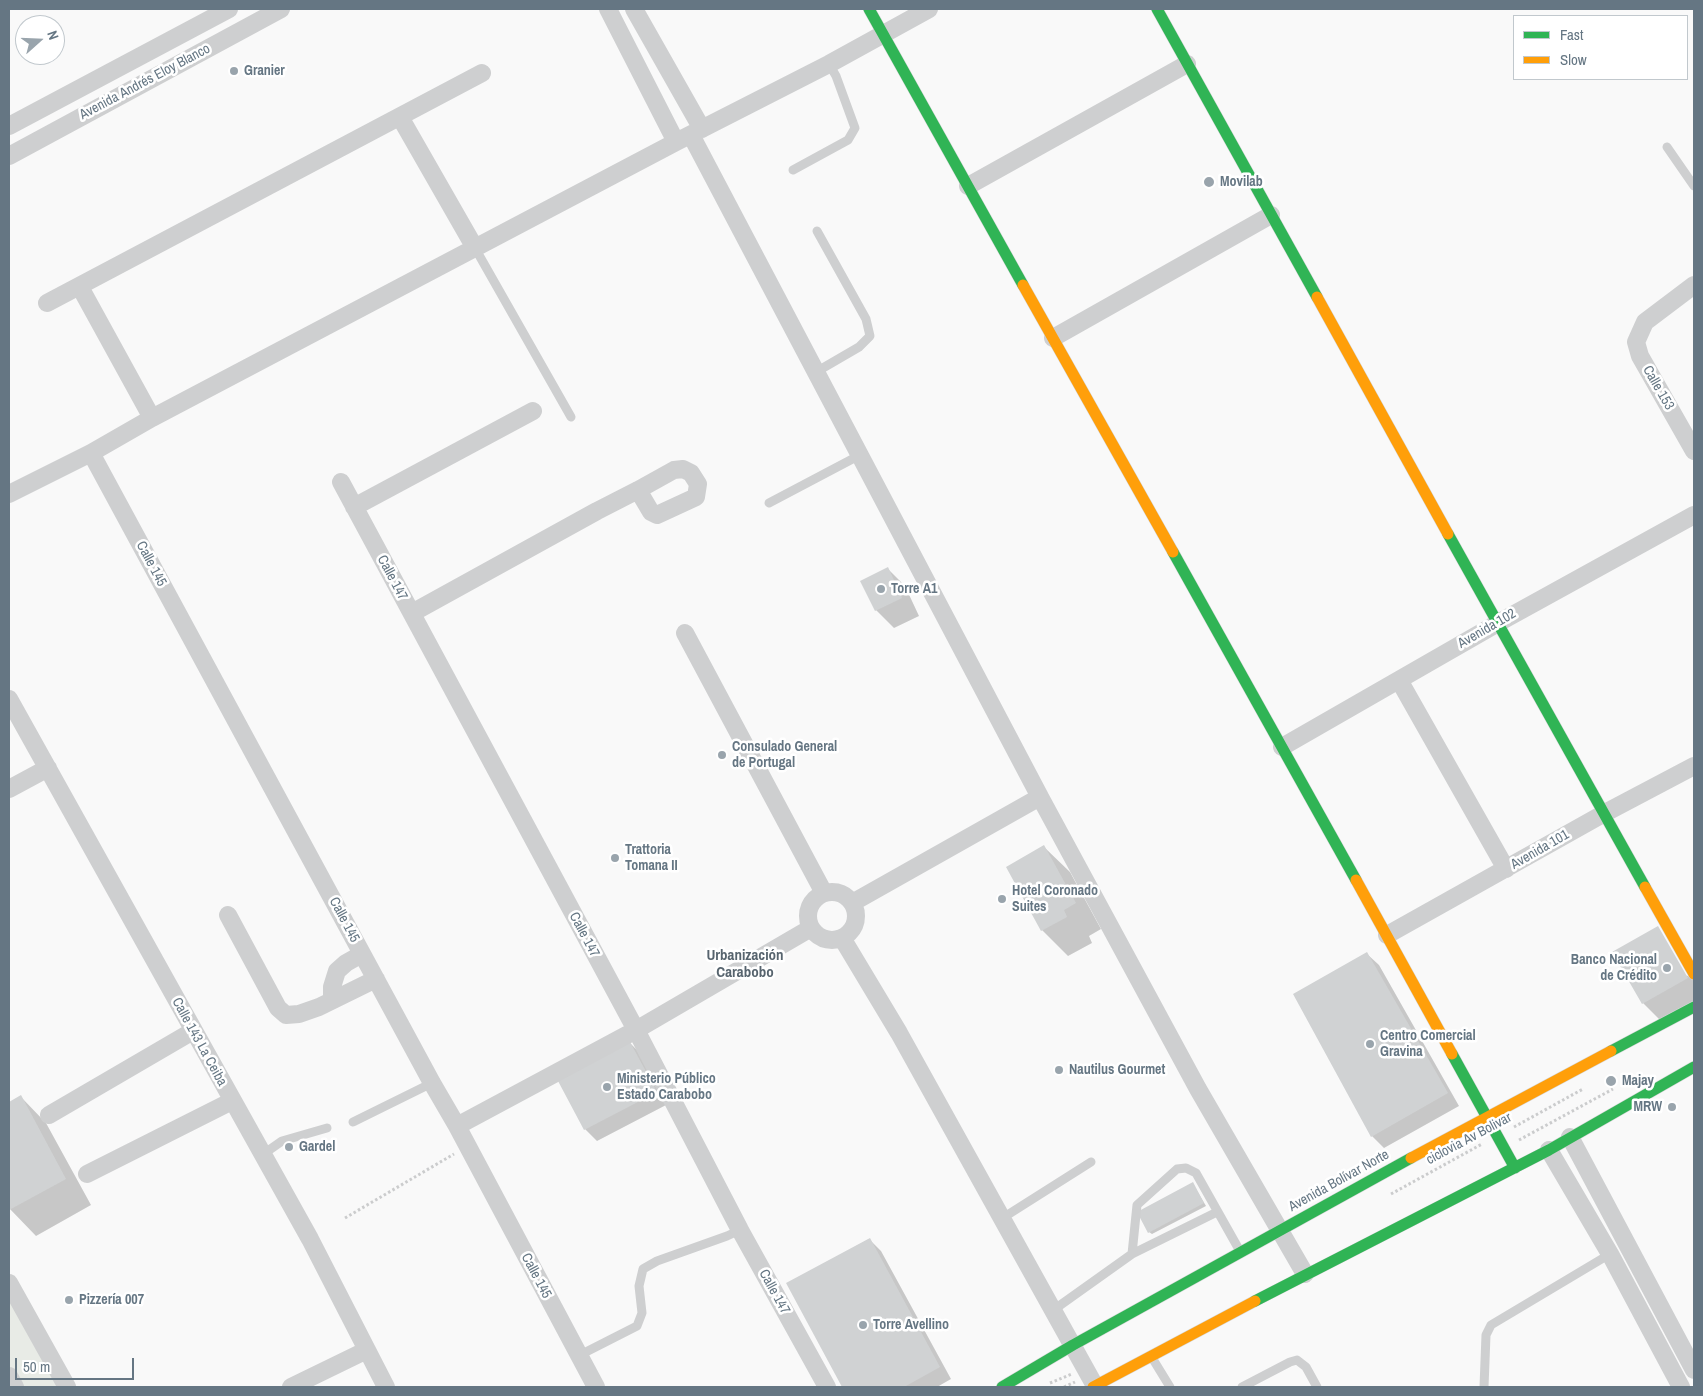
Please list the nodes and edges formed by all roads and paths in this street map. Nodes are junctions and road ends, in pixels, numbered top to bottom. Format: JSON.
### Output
{"nodes":[{"id":1,"x":229,"y":9,"type":"edge"},
{"id":2,"x":281,"y":9,"type":"edge"},
{"id":3,"x":608,"y":9,"type":"edge"},
{"id":4,"x":634,"y":9,"type":"edge"},
{"id":5,"x":869,"y":9,"type":"edge"},
{"id":6,"x":929,"y":9,"type":"edge"},
{"id":7,"x":1157,"y":9,"type":"edge"},
{"id":8,"x":883,"y":35,"type":"junction"},
{"id":9,"x":830,"y":64,"type":"junction"},
{"id":10,"x":1187,"y":64,"type":"junction"},
{"id":11,"x":482,"y":73,"type":"dead end"},
{"id":12,"x":400,"y":117,"type":"junction"},
{"id":13,"x":9,"y":126,"type":"edge"},
{"id":14,"x":689,"y":135,"type":"junction"},
{"id":15,"x":1667,"y":147,"type":"dead end"},
{"id":16,"x":9,"y":156,"type":"edge"},
{"id":17,"x":793,"y":170,"type":"dead end"},
{"id":18,"x":968,"y":186,"type":"junction"},
{"id":19,"x":1694,"y":186,"type":"edge"},
{"id":20,"x":1271,"y":215,"type":"junction"},
{"id":21,"x":817,"y":231,"type":"dead end"},
{"id":22,"x":475,"y":248,"type":"junction"},
{"id":23,"x":1694,"y":285,"type":"edge"},
{"id":24,"x":80,"y":287,"type":"junction"},
{"id":25,"x":47,"y":303,"type":"dead end"},
{"id":26,"x":1053,"y":338,"type":"junction"},
{"id":27,"x":816,"y":372,"type":"junction"},
{"id":28,"x":533,"y":411,"type":"dead end"},
{"id":29,"x":571,"y":417,"type":"dead end"},
{"id":30,"x":152,"y":418,"type":"junction"},
{"id":31,"x":1694,"y":451,"type":"edge"},
{"id":32,"x":91,"y":453,"type":"junction"},
{"id":33,"x":860,"y":455,"type":"junction"},
{"id":34,"x":341,"y":482,"type":"dead end"},
{"id":35,"x":638,"y":490,"type":"dead end"},
{"id":36,"x":9,"y":494,"type":"edge"},
{"id":37,"x":769,"y":502,"type":"dead end"},
{"id":38,"x":354,"y":507,"type":"junction"},
{"id":39,"x":1694,"y":515,"type":"edge"},
{"id":40,"x":412,"y":613,"type":"junction"},
{"id":41,"x":1498,"y":622,"type":"junction"},
{"id":42,"x":685,"y":633,"type":"dead end"},
{"id":43,"x":1399,"y":680,"type":"junction"},
{"id":44,"x":9,"y":700,"type":"edge"},
{"id":45,"x":1282,"y":746,"type":"junction"},
{"id":46,"x":1694,"y":766,"type":"edge"},
{"id":47,"x":48,"y":768,"type":"junction"},
{"id":48,"x":9,"y":789,"type":"edge"},
{"id":49,"x":1040,"y":797,"type":"junction"},
{"id":50,"x":1603,"y":814,"type":"junction"},
{"id":51,"x":1506,"y":869,"type":"junction"},
{"id":52,"x":824,"y":893,"type":"junction"},
{"id":53,"x":852,"y":903,"type":"junction"},
{"id":54,"x":228,"y":914,"type":"dead end"},
{"id":55,"x":811,"y":928,"type":"junction"},
{"id":56,"x":1387,"y":935,"type":"junction"},
{"id":57,"x":842,"y":938,"type":"junction"},
{"id":58,"x":362,"y":954,"type":"junction"},
{"id":59,"x":1694,"y":974,"type":"edge"},
{"id":60,"x":376,"y":979,"type":"junction"},
{"id":61,"x":332,"y":999,"type":"junction"},
{"id":62,"x":1694,"y":1008,"type":"edge"},
{"id":63,"x":636,"y":1030,"type":"junction"},
{"id":64,"x":193,"y":1031,"type":"junction"},
{"id":65,"x":1694,"y":1066,"type":"edge"},
{"id":66,"x":432,"y":1083,"type":"junction"},
{"id":67,"x":1591,"y":1085,"type":"dead end"},
{"id":68,"x":232,"y":1101,"type":"junction"},
{"id":69,"x":48,"y":1115,"type":"dead end"},
{"id":70,"x":1487,"y":1116,"type":"junction"},
{"id":71,"x":353,"y":1122,"type":"dead end"},
{"id":72,"x":457,"y":1126,"type":"junction"},
{"id":73,"x":1513,"y":1127,"type":"dead end"},
{"id":74,"x":326,"y":1128,"type":"dead end"},
{"id":75,"x":1570,"y":1137,"type":"junction"},
{"id":76,"x":1487,"y":1141,"type":"dead end"},
{"id":77,"x":468,"y":1146,"type":"junction"},
{"id":78,"x":1549,"y":1150,"type":"junction"},
{"id":79,"x":262,"y":1155,"type":"junction"},
{"id":80,"x":1091,"y":1162,"type":"dead end"},
{"id":81,"x":1514,"y":1168,"type":"junction"},
{"id":82,"x":87,"y":1174,"type":"dead end"},
{"id":83,"x":1384,"y":1197,"type":"dead end"},
{"id":84,"x":1217,"y":1212,"type":"junction"},
{"id":85,"x":345,"y":1218,"type":"dead end"},
{"id":86,"x":1001,"y":1220,"type":"junction"},
{"id":87,"x":740,"y":1230,"type":"junction"},
{"id":88,"x":1280,"y":1231,"type":"junction"},
{"id":89,"x":1241,"y":1253,"type":"junction"},
{"id":90,"x":1132,"y":1254,"type":"junction"},
{"id":91,"x":1610,"y":1254,"type":"junction"},
{"id":92,"x":1305,"y":1274,"type":"junction"},
{"id":93,"x":9,"y":1283,"type":"edge"},
{"id":94,"x":1052,"y":1311,"type":"junction"},
{"id":95,"x":1073,"y":1345,"type":"junction"},
{"id":96,"x":367,"y":1350,"type":"junction"},
{"id":97,"x":1151,"y":1355,"type":"junction"},
{"id":98,"x":578,"y":1356,"type":"junction"},
{"id":99,"x":1694,"y":1370,"type":"edge"},
{"id":100,"x":9,"y":1376,"type":"edge"},
{"id":101,"x":15,"y":1387,"type":"edge"},
{"id":102,"x":67,"y":1387,"type":"edge"},
{"id":103,"x":291,"y":1387,"type":"edge"},
{"id":104,"x":386,"y":1387,"type":"edge"},
{"id":105,"x":596,"y":1387,"type":"edge"},
{"id":106,"x":826,"y":1387,"type":"edge"},
{"id":107,"x":1002,"y":1387,"type":"edge"},
{"id":108,"x":1094,"y":1387,"type":"edge"},
{"id":109,"x":1170,"y":1387,"type":"edge"},
{"id":110,"x":1242,"y":1387,"type":"edge"},
{"id":111,"x":1317,"y":1387,"type":"edge"},
{"id":112,"x":1484,"y":1387,"type":"edge"},
{"id":113,"x":1681,"y":1387,"type":"edge"}],
"edges":[{"from":1,"to":13,"type":"street","name":"Avenida Andrés Eloy Blanco"},
{"from":2,"to":16,"type":"street","name":"Avenida Andrés Eloy Blanco"},
{"from":3,"to":14,"type":"street"},
{"from":4,"to":14,"type":"street"},
{"from":5,"to":8,"type":"street"},
{"from":6,"to":8,"type":"street"},
{"from":7,"to":10,"type":"street"},
{"from":8,"to":9,"type":"street"},
{"from":8,"to":18,"type":"street"},
{"from":9,"to":14,"type":"street"},
{"from":9,"to":17,"type":"lane"},
{"from":10,"to":18,"type":"street"},
{"from":10,"to":20,"type":"street"},
{"from":11,"to":12,"type":"street"},
{"from":12,"to":22,"type":"street"},
{"from":12,"to":24,"type":"street"},
{"from":14,"to":22,"type":"street"},
{"from":14,"to":27,"type":"street"},
{"from":15,"to":19,"type":"lane"},
{"from":18,"to":26,"type":"street"},
{"from":20,"to":26,"type":"street"},
{"from":20,"to":41,"type":"street"},
{"from":21,"to":27,"type":"lane"},
{"from":22,"to":29,"type":"lane"},
{"from":22,"to":30,"type":"street"},
{"from":23,"to":31,"type":"street","name":"Calle 153"},
{"from":24,"to":25,"type":"street"},
{"from":24,"to":30,"type":"street"},
{"from":26,"to":45,"type":"street"},
{"from":27,"to":33,"type":"street"},
{"from":28,"to":38,"type":"street"},
{"from":30,"to":32,"type":"street"},
{"from":32,"to":36,"type":"street"},
{"from":32,"to":58,"type":"street","name":"Calle 145"},
{"from":33,"to":37,"type":"lane"},
{"from":33,"to":49,"type":"street"},
{"from":34,"to":38,"type":"street","name":"Calle 147"},
{"from":35,"to":40,"type":"street"},
{"from":38,"to":40,"type":"street","name":"Calle 147"},
{"from":39,"to":41,"type":"street","name":"Avenida 102"},
{"from":40,"to":63,"type":"street","name":"Calle 147"},
{"from":41,"to":43,"type":"street","name":"Avenida 102"},
{"from":41,"to":50,"type":"street"},
{"from":42,"to":52,"type":"street"},
{"from":43,"to":45,"type":"street","name":"Avenida 102"},
{"from":43,"to":51,"type":"street"},
{"from":44,"to":47,"type":"street","name":"Calle 143 La Ceiba"},
{"from":45,"to":56,"type":"street"},
{"from":46,"to":50,"type":"street","name":"Avenida 101"},
{"from":47,"to":48,"type":"street"},
{"from":47,"to":64,"type":"street","name":"Calle 143 La Ceiba"},
{"from":49,"to":53,"type":"street"},
{"from":49,"to":88,"type":"street"},
{"from":50,"to":51,"type":"street","name":"Avenida 101"},
{"from":50,"to":59,"type":"street"},
{"from":51,"to":56,"type":"street","name":"Avenida 101"},
{"from":52,"to":53,"type":"street"},
{"from":52,"to":55,"type":"street"},
{"from":53,"to":57,"type":"street"},
{"from":54,"to":61,"type":"street"},
{"from":55,"to":57,"type":"street"},
{"from":55,"to":63,"type":"street"},
{"from":56,"to":70,"type":"street"},
{"from":57,"to":86,"type":"street"},
{"from":58,"to":60,"type":"street","name":"Calle 145"},
{"from":58,"to":61,"type":"street"},
{"from":60,"to":61,"type":"street"},
{"from":60,"to":66,"type":"street","name":"Calle 145"},
{"from":62,"to":70,"type":"street","name":"Avenida Bolívar Norte"},
{"from":63,"to":72,"type":"street"},
{"from":63,"to":87,"type":"street","name":"Calle 147"},
{"from":64,"to":68,"type":"street","name":"Calle 143 La Ceiba"},
{"from":64,"to":69,"type":"street"},
{"from":65,"to":75,"type":"street"},
{"from":66,"to":71,"type":"lane"},
{"from":66,"to":72,"type":"street","name":"Calle 145"},
{"from":67,"to":73,"type":"path","name":"ciclovia Av Bolivar"},
{"from":68,"to":79,"type":"street","name":"Calle 143 La Ceiba"},
{"from":68,"to":82,"type":"street"},
{"from":70,"to":81,"type":"street"},
{"from":70,"to":88,"type":"street","name":"Avenida Bolívar Norte"},
{"from":72,"to":77,"type":"street","name":"Calle 145"},
{"from":74,"to":79,"type":"lane"},
{"from":75,"to":78,"type":"street"},
{"from":75,"to":99,"type":"street"},
{"from":76,"to":83,"type":"path","name":"ciclovia Av Bolivar"},
{"from":77,"to":85,"type":"path"},
{"from":77,"to":98,"type":"street","name":"Calle 145"},
{"from":78,"to":81,"type":"street"},
{"from":78,"to":91,"type":"street"},
{"from":79,"to":96,"type":"street","name":"Calle 143 La Ceiba"},
{"from":80,"to":86,"type":"lane"},
{"from":81,"to":92,"type":"street"},
{"from":84,"to":89,"type":"lane"},
{"from":84,"to":90,"type":"lane"},
{"from":84,"to":90,"type":"lane"},
{"from":86,"to":94,"type":"street"},
{"from":87,"to":98,"type":"lane"},
{"from":87,"to":106,"type":"street","name":"Calle 147"},
{"from":88,"to":89,"type":"street","name":"Avenida Bolívar Norte"},
{"from":88,"to":92,"type":"street"},
{"from":89,"to":95,"type":"street","name":"Avenida Bolívar Norte"},
{"from":90,"to":94,"type":"lane"},
{"from":91,"to":112,"type":"lane"},
{"from":91,"to":113,"type":"street"},
{"from":92,"to":97,"type":"street"},
{"from":93,"to":102,"type":"street"},
{"from":94,"to":95,"type":"street"},
{"from":95,"to":107,"type":"street","name":"Avenida Bolívar Norte"},
{"from":95,"to":108,"type":"street"},
{"from":96,"to":103,"type":"street"},
{"from":96,"to":104,"type":"street","name":"Calle 143 La Ceiba"},
{"from":97,"to":108,"type":"street"},
{"from":97,"to":109,"type":"lane"},
{"from":98,"to":105,"type":"street","name":"Calle 145"},
{"from":100,"to":101,"type":"street"},
{"from":110,"to":111,"type":"lane"}]}
